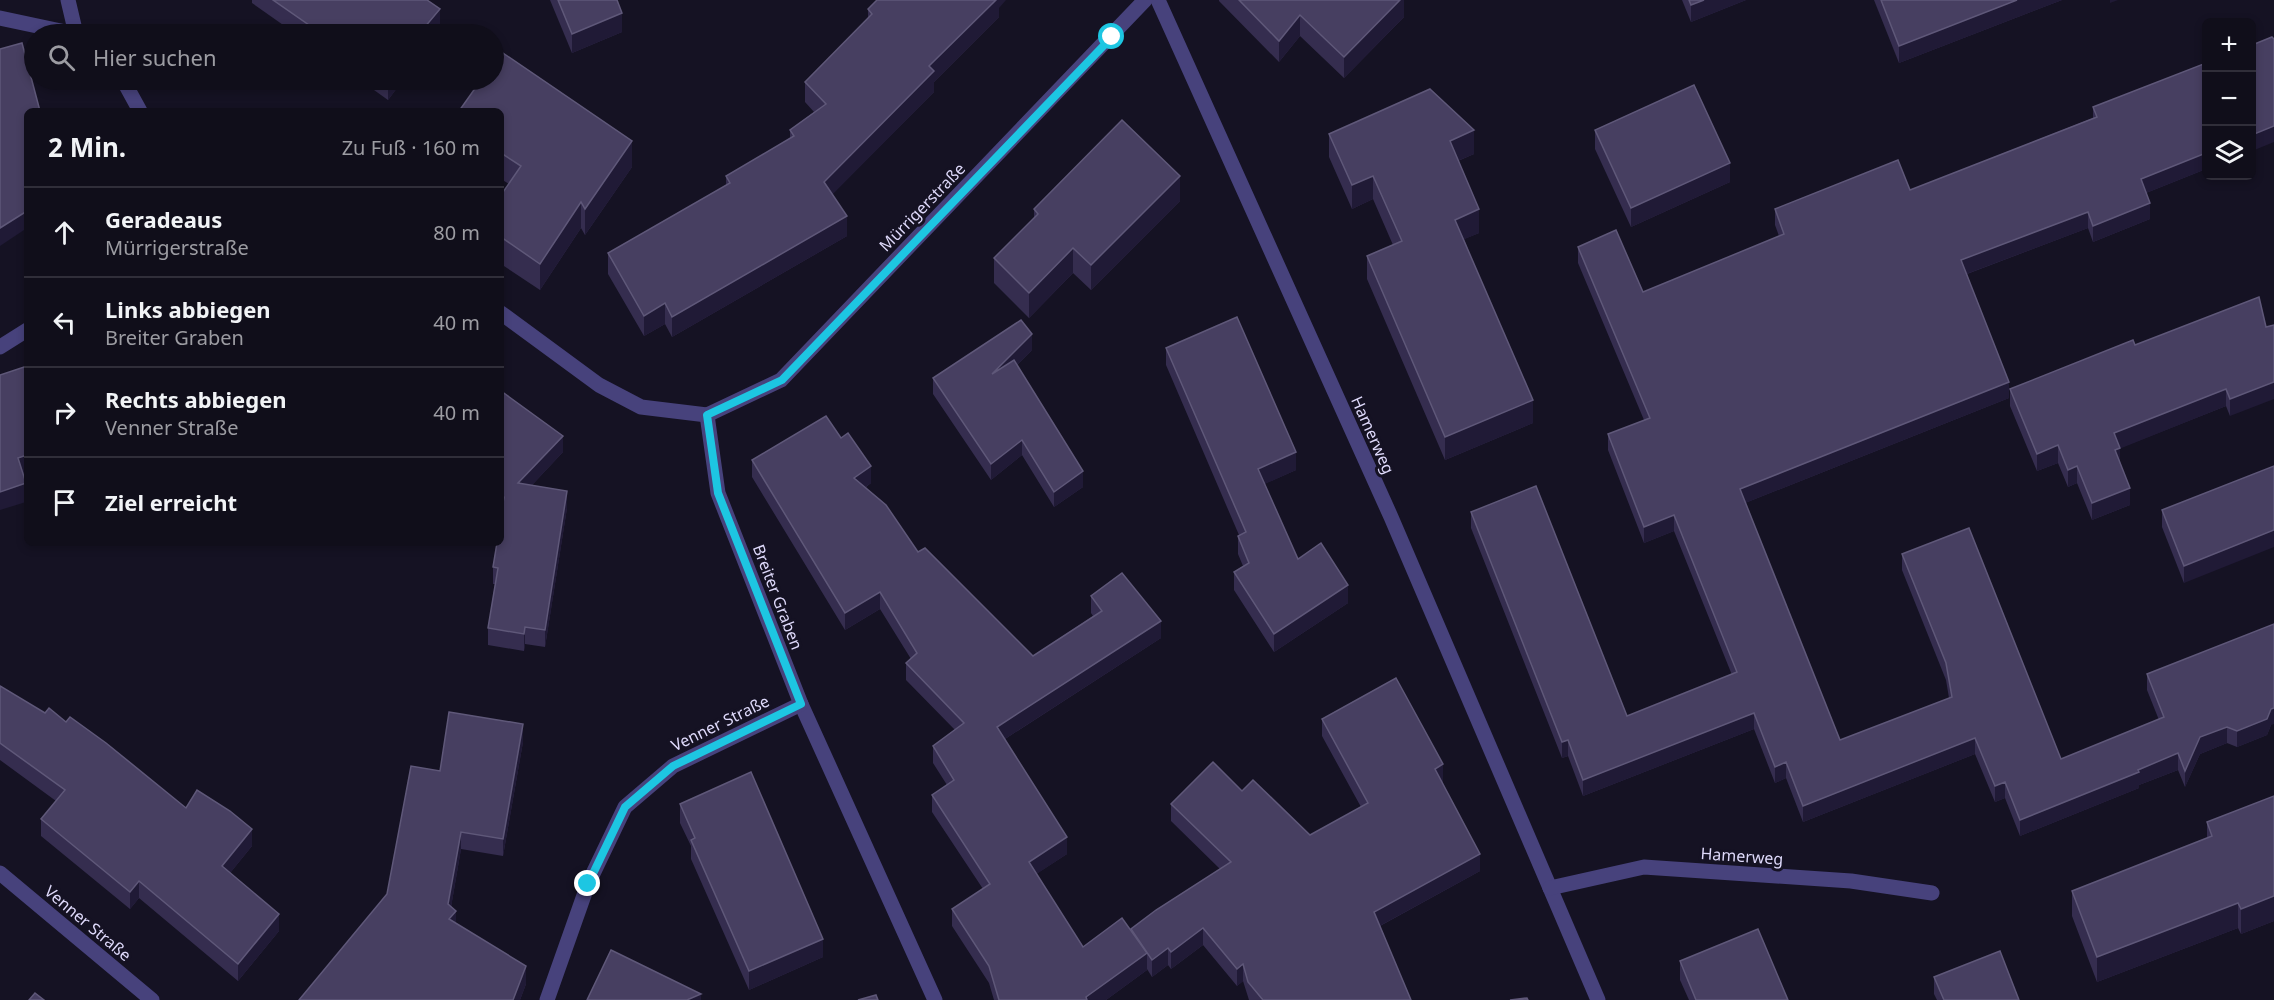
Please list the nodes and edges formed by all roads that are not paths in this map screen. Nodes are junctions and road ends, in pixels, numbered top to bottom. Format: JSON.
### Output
{"nodes":[{"id":1,"x":68,"y":0,"type":"edge"},
{"id":2,"x":1145,"y":0,"type":"edge"},
{"id":3,"x":1158,"y":0,"type":"edge"},
{"id":4,"x":0,"y":18,"type":"edge"},
{"id":5,"x":28,"y":24,"type":"edge"},
{"id":6,"x":74,"y":24,"type":"edge"},
{"id":7,"x":128,"y":90,"type":"edge"},
{"id":8,"x":138,"y":108,"type":"edge"},
{"id":9,"x":504,"y":315,"type":"edge"},
{"id":10,"x":24,"y":332,"type":"edge"},
{"id":11,"x":0,"y":347,"type":"edge"},
{"id":12,"x":707,"y":415,"type":"junction"},
{"id":13,"x":801,"y":704,"type":"junction"},
{"id":14,"x":0,"y":873,"type":"edge"},
{"id":15,"x":1550,"y":888,"type":"junction"},
{"id":16,"x":1932,"y":893,"type":"dead end"},
{"id":17,"x":152,"y":1000,"type":"edge"},
{"id":18,"x":547,"y":1000,"type":"edge"},
{"id":19,"x":934,"y":1000,"type":"edge"},
{"id":20,"x":1598,"y":1000,"type":"edge"}],
"edges":[{"from":1,"to":6,"type":"street"},
{"from":2,"to":12,"type":"street","name":"Mürrigerstraße"},
{"from":3,"to":15,"type":"street","name":"Hamerweg"},
{"from":4,"to":5,"type":"street"},
{"from":7,"to":8,"type":"street"},
{"from":9,"to":12,"type":"street"},
{"from":10,"to":11,"type":"street"},
{"from":12,"to":13,"type":"street","name":"Breiter Graben"},
{"from":13,"to":18,"type":"street","name":"Venner Straße"},
{"from":13,"to":19,"type":"street","name":"Breiter Graben"},
{"from":14,"to":17,"type":"street","name":"Venner Straße"},
{"from":15,"to":16,"type":"street","name":"Hamerweg"},
{"from":15,"to":20,"type":"street","name":"Hamerweg"}]}
